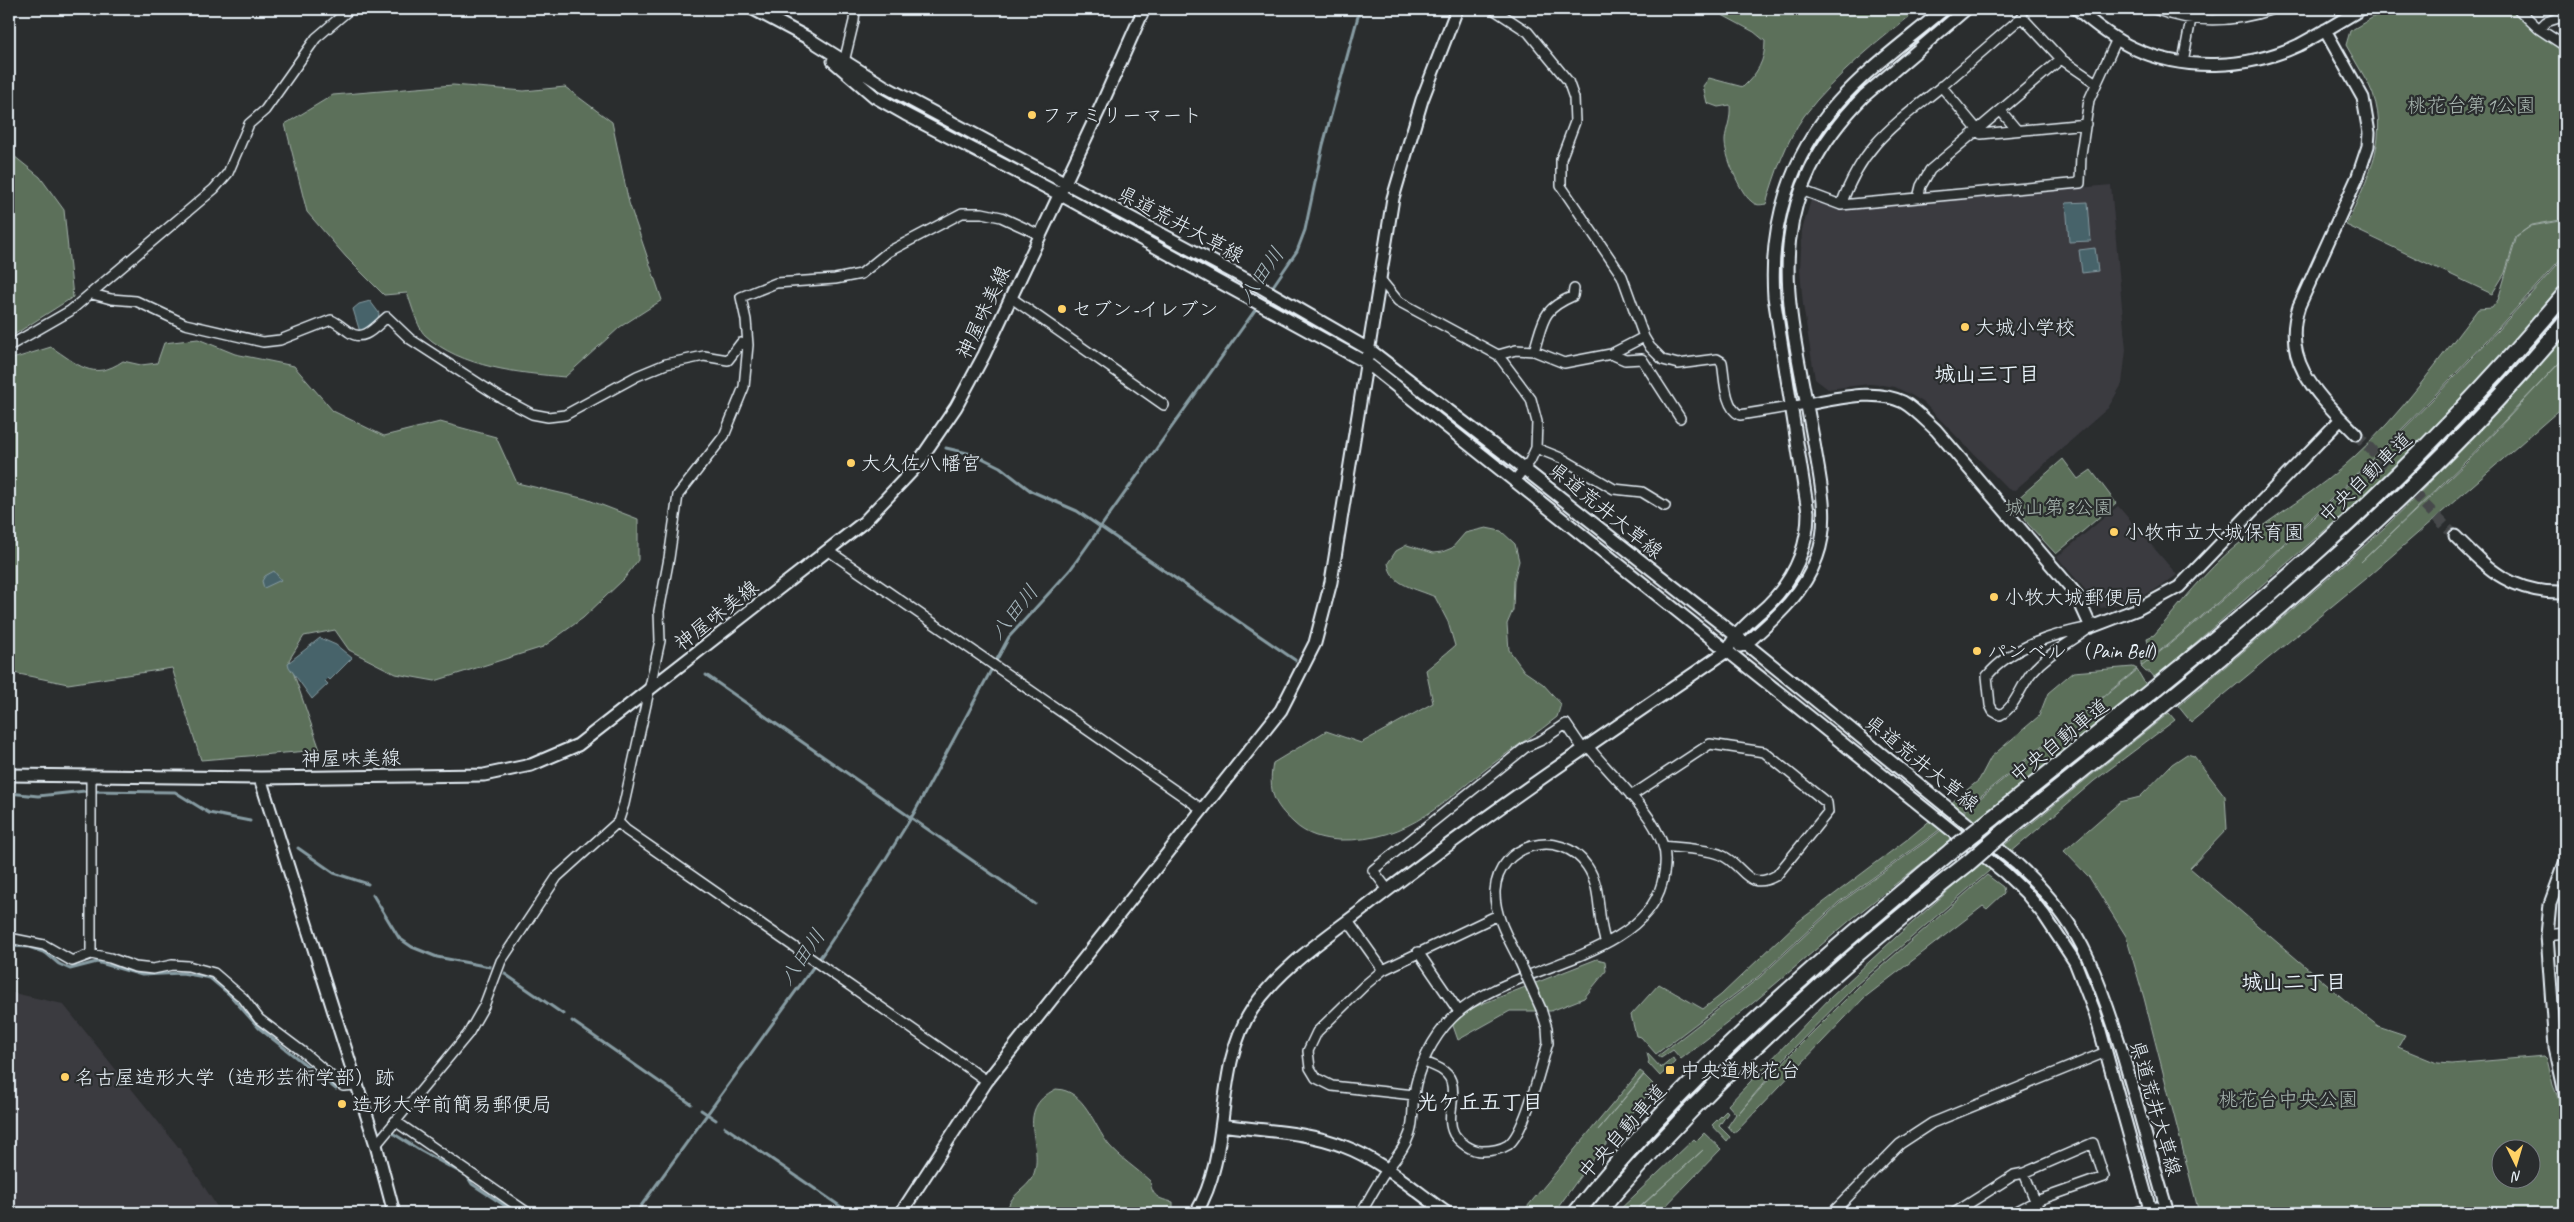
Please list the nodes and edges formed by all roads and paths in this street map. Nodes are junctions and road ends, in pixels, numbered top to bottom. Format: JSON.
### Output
{"nodes":[{"id":1,"x":350,"y":9,"type":"edge"},
{"id":2,"x":753,"y":9,"type":"edge"},
{"id":3,"x":855,"y":9,"type":"edge"},
{"id":4,"x":1144,"y":9,"type":"edge"},
{"id":5,"x":1457,"y":9,"type":"edge"},
{"id":6,"x":1493,"y":9,"type":"edge"},
{"id":7,"x":1944,"y":9,"type":"edge"},
{"id":8,"x":1966,"y":9,"type":"edge"},
{"id":9,"x":2077,"y":9,"type":"edge"},
{"id":10,"x":2154,"y":9,"type":"edge"},
{"id":11,"x":2197,"y":9,"type":"edge"},
{"id":12,"x":2273,"y":9,"type":"edge"},
{"id":13,"x":2361,"y":9,"type":"edge"},
{"id":14,"x":2518,"y":9,"type":"edge"},
{"id":15,"x":2565,"y":16,"type":"edge"},
{"id":16,"x":2191,"y":19,"type":"junction"},
{"id":17,"x":2540,"y":29,"type":"junction"},
{"id":18,"x":2326,"y":30,"type":"junction"},
{"id":19,"x":806,"y":38,"type":"junction"},
{"id":20,"x":2118,"y":40,"type":"junction"},
{"id":21,"x":2565,"y":46,"type":"edge"},
{"id":22,"x":2061,"y":59,"type":"junction"},
{"id":23,"x":844,"y":62,"type":"junction"},
{"id":24,"x":2183,"y":62,"type":"junction"},
{"id":25,"x":2096,"y":83,"type":"junction"},
{"id":26,"x":1942,"y":86,"type":"junction"},
{"id":27,"x":2001,"y":111,"type":"junction"},
{"id":28,"x":2086,"y":124,"type":"junction"},
{"id":29,"x":2016,"y":129,"type":"junction"},
{"id":30,"x":1977,"y":132,"type":"junction"},
{"id":31,"x":1065,"y":184,"type":"junction"},
{"id":32,"x":1801,"y":190,"type":"junction"},
{"id":33,"x":1060,"y":194,"type":"junction"},
{"id":34,"x":1918,"y":198,"type":"junction"},
{"id":35,"x":1841,"y":205,"type":"junction"},
{"id":36,"x":1040,"y":235,"type":"junction"},
{"id":37,"x":1380,"y":279,"type":"junction"},
{"id":38,"x":1574,"y":289,"type":"dead end"},
{"id":39,"x":92,"y":294,"type":"junction"},
{"id":40,"x":2565,"y":294,"type":"edge"},
{"id":41,"x":1010,"y":297,"type":"junction"},
{"id":42,"x":2565,"y":323,"type":"edge"},
{"id":43,"x":1644,"y":337,"type":"junction"},
{"id":44,"x":748,"y":344,"type":"junction"},
{"id":45,"x":9,"y":346,"type":"edge"},
{"id":46,"x":1370,"y":350,"type":"junction"},
{"id":47,"x":1534,"y":351,"type":"junction"},
{"id":48,"x":1611,"y":354,"type":"junction"},
{"id":49,"x":1498,"y":355,"type":"junction"},
{"id":50,"x":1367,"y":363,"type":"junction"},
{"id":51,"x":1807,"y":404,"type":"junction"},
{"id":52,"x":1164,"y":405,"type":"dead end"},
{"id":53,"x":1792,"y":407,"type":"junction"},
{"id":54,"x":1680,"y":418,"type":"dead end"},
{"id":55,"x":2340,"y":419,"type":"junction"},
{"id":56,"x":2356,"y":434,"type":"tunnel mouth"},
{"id":57,"x":1536,"y":448,"type":"junction"},
{"id":58,"x":1524,"y":468,"type":"junction"},
{"id":59,"x":1515,"y":480,"type":"junction"},
{"id":60,"x":1665,"y":506,"type":"dead end"},
{"id":61,"x":2455,"y":536,"type":"tunnel mouth"},
{"id":62,"x":829,"y":551,"type":"junction"},
{"id":63,"x":2565,"y":592,"type":"edge"},
{"id":64,"x":2092,"y":626,"type":"junction"},
{"id":65,"x":1735,"y":635,"type":"junction"},
{"id":66,"x":1746,"y":644,"type":"junction"},
{"id":67,"x":1727,"y":651,"type":"junction"},
{"id":68,"x":649,"y":691,"type":"junction"},
{"id":69,"x":1586,"y":748,"type":"junction"},
{"id":70,"x":9,"y":775,"type":"edge"},
{"id":71,"x":91,"y":776,"type":"junction"},
{"id":72,"x":260,"y":778,"type":"junction"},
{"id":73,"x":1631,"y":796,"type":"junction"},
{"id":74,"x":1203,"y":810,"type":"junction"},
{"id":75,"x":618,"y":822,"type":"junction"},
{"id":76,"x":1663,"y":846,"type":"junction"},
{"id":77,"x":2565,"y":863,"type":"edge"},
{"id":78,"x":1388,"y":890,"type":"junction"},
{"id":79,"x":1498,"y":915,"type":"junction"},
{"id":80,"x":1348,"y":922,"type":"junction"},
{"id":81,"x":2565,"y":933,"type":"edge"},
{"id":82,"x":2547,"y":934,"type":"junction"},
{"id":83,"x":9,"y":938,"type":"edge"},
{"id":84,"x":1606,"y":943,"type":"junction"},
{"id":85,"x":1418,"y":952,"type":"junction"},
{"id":86,"x":90,"y":954,"type":"junction"},
{"id":87,"x":1383,"y":970,"type":"junction"},
{"id":88,"x":1459,"y":1012,"type":"junction"},
{"id":89,"x":2106,"y":1052,"type":"junction"},
{"id":90,"x":1424,"y":1062,"type":"junction"},
{"id":91,"x":987,"y":1081,"type":"junction"},
{"id":92,"x":358,"y":1085,"type":"junction"},
{"id":93,"x":2565,"y":1093,"type":"edge"},
{"id":94,"x":1414,"y":1094,"type":"junction"},
{"id":95,"x":395,"y":1121,"type":"junction"},
{"id":96,"x":1222,"y":1125,"type":"junction"},
{"id":97,"x":376,"y":1145,"type":"junction"},
{"id":98,"x":1386,"y":1171,"type":"junction"},
{"id":99,"x":2024,"y":1173,"type":"junction"},
{"id":100,"x":2036,"y":1201,"type":"junction"},
{"id":101,"x":2166,"y":1209,"type":"edge"},
{"id":102,"x":2150,"y":1211,"type":"edge"},
{"id":103,"x":394,"y":1213,"type":"edge"},
{"id":104,"x":528,"y":1213,"type":"edge"},
{"id":105,"x":901,"y":1213,"type":"edge"},
{"id":106,"x":1196,"y":1213,"type":"edge"},
{"id":107,"x":1361,"y":1213,"type":"edge"},
{"id":108,"x":1447,"y":1213,"type":"edge"},
{"id":109,"x":1576,"y":1213,"type":"edge"},
{"id":110,"x":1598,"y":1213,"type":"edge"},
{"id":111,"x":1832,"y":1213,"type":"edge"},
{"id":112,"x":1954,"y":1213,"type":"edge"},
{"id":113,"x":2013,"y":1213,"type":"edge"},
{"id":114,"x":2040,"y":1213,"type":"edge"},
{"id":115,"x":2137,"y":1213,"type":"edge"}],
"edges":[{"from":1,"to":39,"type":"street"},
{"from":2,"to":19,"type":"street","name":"県道荒井大草線"},
{"from":3,"to":23,"type":"street"},
{"from":4,"to":31,"type":"street","name":"神屋味美線"},
{"from":5,"to":37,"type":"street"},
{"from":6,"to":43,"type":"street"},
{"from":7,"to":53,"type":"street"},
{"from":8,"to":32,"type":"street"},
{"from":9,"to":20,"type":"street"},
{"from":10,"to":16,"type":"street"},
{"from":11,"to":16,"type":"street"},
{"from":12,"to":16,"type":"street"},
{"from":13,"to":18,"type":"street"},
{"from":14,"to":17,"type":"street"},
{"from":15,"to":17,"type":"street"},
{"from":16,"to":24,"type":"street"},
{"from":17,"to":21,"type":"street"},
{"from":18,"to":24,"type":"street"},
{"from":18,"to":55,"type":"street"},
{"from":19,"to":23,"type":"street","name":"県道荒井大草線"},
{"from":19,"to":33,"type":"street","name":"県道荒井大草線"},
{"from":20,"to":24,"type":"street"},
{"from":20,"to":25,"type":"street"},
{"from":22,"to":25,"type":"street"},
{"from":22,"to":26,"type":"street"},
{"from":22,"to":27,"type":"street"},
{"from":23,"to":31,"type":"street","name":"県道荒井大草線"},
{"from":25,"to":28,"type":"street"},
{"from":26,"to":30,"type":"street"},
{"from":26,"to":35,"type":"street"},
{"from":27,"to":29,"type":"street"},
{"from":27,"to":30,"type":"street"},
{"from":28,"to":29,"type":"street"},
{"from":28,"to":34,"type":"street"},
{"from":29,"to":30,"type":"street"},
{"from":30,"to":34,"type":"street"},
{"from":31,"to":33,"type":"street","name":"神屋味美線"},
{"from":31,"to":46,"type":"street","name":"県道荒井大草線"},
{"from":32,"to":35,"type":"street"},
{"from":32,"to":51,"type":"street"},
{"from":33,"to":36,"type":"street","name":"神屋味美線"},
{"from":33,"to":50,"type":"street","name":"県道荒井大草線"},
{"from":34,"to":35,"type":"street"},
{"from":36,"to":41,"type":"street","name":"神屋味美線"},
{"from":36,"to":44,"type":"street"},
{"from":37,"to":46,"type":"street"},
{"from":37,"to":49,"type":"street"},
{"from":38,"to":47,"type":"street"},
{"from":39,"to":44,"type":"street"},
{"from":39,"to":45,"type":"street"},
{"from":40,"to":109,"type":"highway","name":"中央自動車道","bridge":true},
{"from":41,"to":52,"type":"street"},
{"from":41,"to":62,"type":"street","name":"神屋味美線"},
{"from":42,"to":110,"type":"highway","name":"中央自動車道","bridge":true},
{"from":43,"to":48,"type":"street"},
{"from":43,"to":53,"type":"street"},
{"from":44,"to":68,"type":"street"},
{"from":46,"to":50,"type":"street"},
{"from":46,"to":58,"type":"street","name":"県道荒井大草線"},
{"from":47,"to":48,"type":"street"},
{"from":47,"to":49,"type":"street"},
{"from":48,"to":54,"type":"street"},
{"from":49,"to":57,"type":"street"},
{"from":50,"to":59,"type":"street","name":"県道荒井大草線"},
{"from":50,"to":74,"type":"street"},
{"from":51,"to":53,"type":"street"},
{"from":51,"to":64,"type":"street"},
{"from":51,"to":66,"type":"street"},
{"from":53,"to":65,"type":"street"},
{"from":55,"to":56,"type":"street"},
{"from":55,"to":64,"type":"street"},
{"from":57,"to":58,"type":"street"},
{"from":57,"to":60,"type":"street"},
{"from":58,"to":59,"type":"street"},
{"from":58,"to":65,"type":"street","name":"県道荒井大草線"},
{"from":59,"to":67,"type":"street","name":"県道荒井大草線"},
{"from":61,"to":63,"type":"street"},
{"from":62,"to":68,"type":"street","name":"神屋味美線"},
{"from":62,"to":74,"type":"street"},
{"from":64,"to":64,"type":"street"},
{"from":65,"to":66,"type":"street","name":"県道荒井大草線"},
{"from":65,"to":67,"type":"street"},
{"from":66,"to":67,"type":"street"},
{"from":66,"to":101,"type":"street","name":"県道荒井大草線"},
{"from":67,"to":69,"type":"street"},
{"from":67,"to":89,"type":"street","name":"県道荒井大草線"},
{"from":68,"to":72,"type":"street","name":"神屋味美線"},
{"from":68,"to":75,"type":"street"},
{"from":69,"to":73,"type":"street"},
{"from":69,"to":78,"type":"street"},
{"from":69,"to":78,"type":"street"},
{"from":70,"to":71,"type":"street","name":"神屋味美線"},
{"from":71,"to":72,"type":"street","name":"神屋味美線"},
{"from":71,"to":86,"type":"street"},
{"from":72,"to":92,"type":"street"},
{"from":73,"to":76,"type":"street"},
{"from":73,"to":76,"type":"street"},
{"from":74,"to":91,"type":"street"},
{"from":75,"to":91,"type":"street"},
{"from":75,"to":95,"type":"street"},
{"from":76,"to":84,"type":"street"},
{"from":77,"to":82,"type":"street"},
{"from":78,"to":80,"type":"street"},
{"from":79,"to":84,"type":"street"},
{"from":79,"to":85,"type":"street"},
{"from":79,"to":90,"type":"street","bridge":true},
{"from":80,"to":87,"type":"street"},
{"from":80,"to":96,"type":"street"},
{"from":81,"to":82,"type":"street"},
{"from":82,"to":93,"type":"street"},
{"from":83,"to":86,"type":"street"},
{"from":84,"to":88,"type":"street"},
{"from":85,"to":87,"type":"street"},
{"from":85,"to":88,"type":"street"},
{"from":86,"to":92,"type":"street"},
{"from":87,"to":94,"type":"street"},
{"from":88,"to":90,"type":"street"},
{"from":89,"to":102,"type":"street","name":"県道荒井大草線"},
{"from":89,"to":111,"type":"street"},
{"from":90,"to":94,"type":"street"},
{"from":91,"to":105,"type":"street"},
{"from":92,"to":97,"type":"street"},
{"from":94,"to":98,"type":"street"},
{"from":95,"to":97,"type":"street"},
{"from":95,"to":104,"type":"street"},
{"from":96,"to":98,"type":"street"},
{"from":96,"to":106,"type":"street"},
{"from":97,"to":103,"type":"street"},
{"from":98,"to":107,"type":"street"},
{"from":98,"to":108,"type":"street"},
{"from":99,"to":100,"type":"street"},
{"from":99,"to":100,"type":"street"},
{"from":99,"to":112,"type":"street"},
{"from":100,"to":113,"type":"street"},
{"from":100,"to":114,"type":"street"},
{"from":101,"to":102,"type":"street"},
{"from":102,"to":115,"type":"street"}]}
